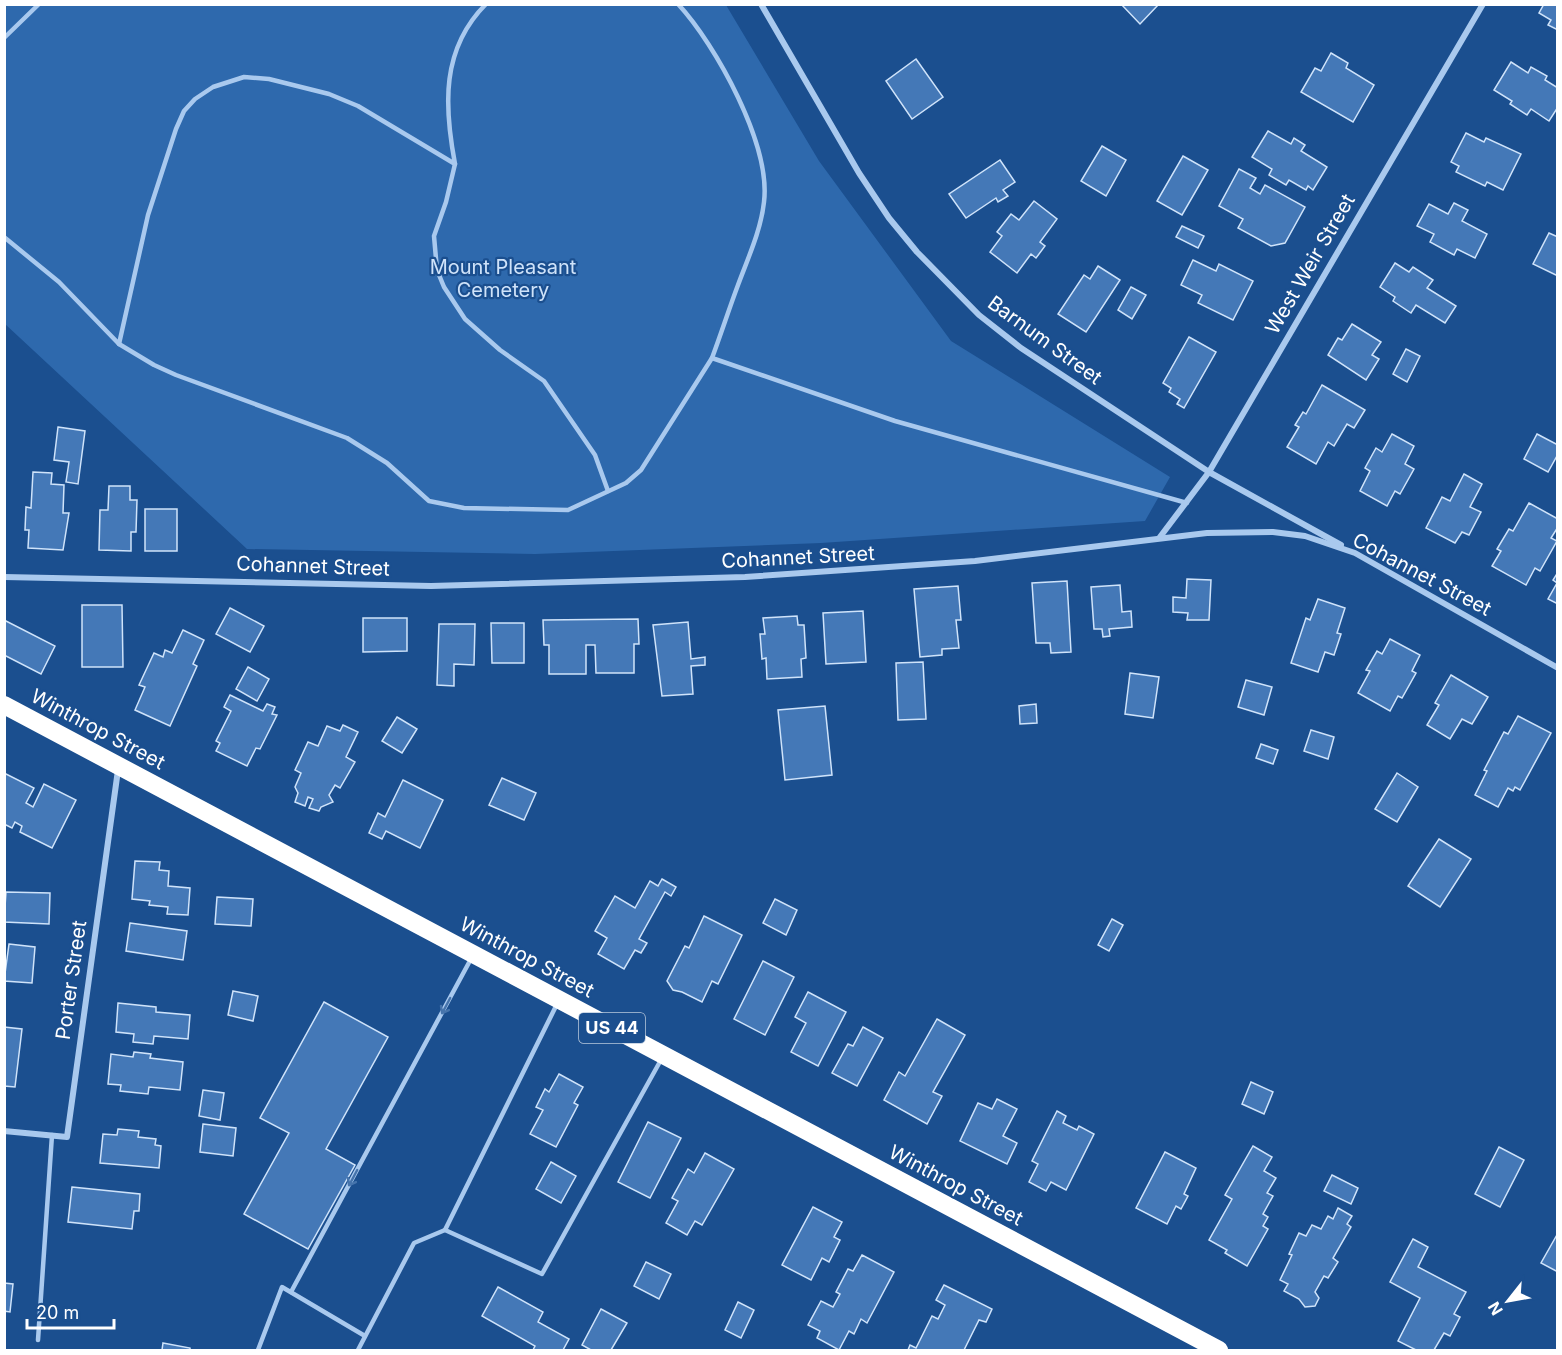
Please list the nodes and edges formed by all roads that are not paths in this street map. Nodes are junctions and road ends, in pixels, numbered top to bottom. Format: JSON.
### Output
{"nodes":[{"id":1,"x":39,"y":4,"type":"edge"},
{"id":2,"x":486,"y":4,"type":"edge"},
{"id":3,"x":678,"y":4,"type":"edge"},
{"id":4,"x":761,"y":4,"type":"edge"},
{"id":5,"x":1483,"y":4,"type":"edge"},
{"id":6,"x":4,"y":38,"type":"edge"},
{"id":7,"x":455,"y":164,"type":"junction"},
{"id":8,"x":4,"y":237,"type":"edge"},
{"id":9,"x":119,"y":344,"type":"junction"},
{"id":10,"x":712,"y":358,"type":"junction"},
{"id":11,"x":1209,"y":472,"type":"junction"},
{"id":12,"x":608,"y":492,"type":"junction"},
{"id":13,"x":1187,"y":503,"type":"junction"},
{"id":14,"x":1160,"y":537,"type":"junction"},
{"id":15,"x":1355,"y":553,"type":"junction"},
{"id":16,"x":4,"y":577,"type":"edge"},
{"id":17,"x":1557,"y":668,"type":"edge"},
{"id":18,"x":4,"y":705,"type":"edge"},
{"id":19,"x":118,"y":766,"type":"junction"},
{"id":20,"x":473,"y":955,"type":"junction"},
{"id":21,"x":560,"y":1000,"type":"junction"},
{"id":22,"x":663,"y":1055,"type":"junction"},
{"id":23,"x":4,"y":1131,"type":"edge"},
{"id":24,"x":52,"y":1135,"type":"junction"},
{"id":25,"x":445,"y":1230,"type":"junction"},
{"id":26,"x":291,"y":1292,"type":"junction"},
{"id":27,"x":365,"y":1336,"type":"junction"},
{"id":28,"x":38,"y":1340,"type":"dead end"},
{"id":29,"x":258,"y":1350,"type":"edge"},
{"id":30,"x":358,"y":1350,"type":"edge"},
{"id":31,"x":1219,"y":1350,"type":"edge"}],
"edges":[{"from":1,"to":6,"type":"lane"},
{"from":2,"to":7,"type":"lane"},
{"from":3,"to":10,"type":"lane"},
{"from":4,"to":11,"type":"street","name":"Barnum Street"},
{"from":5,"to":11,"type":"street","name":"West Weir Street"},
{"from":7,"to":9,"type":"lane"},
{"from":7,"to":12,"type":"lane"},
{"from":8,"to":9,"type":"lane"},
{"from":9,"to":12,"type":"lane"},
{"from":10,"to":12,"type":"lane"},
{"from":10,"to":13,"type":"lane"},
{"from":11,"to":13,"type":"street","name":"West Weir Street"},
{"from":11,"to":15,"type":"street","name":"Barnum Street"},
{"from":13,"to":14,"type":"street","name":"West Weir Street"},
{"from":14,"to":15,"type":"street","name":"Cohannet Street"},
{"from":14,"to":16,"type":"street","name":"Cohannet Street"},
{"from":15,"to":17,"type":"street","name":"Cohannet Street"},
{"from":18,"to":19,"type":"highway","name":"Winthrop Street","number":"US 44"},
{"from":19,"to":20,"type":"highway","name":"Winthrop Street","number":"US 44"},
{"from":19,"to":24,"type":"street","name":"Porter Street"},
{"from":20,"to":21,"type":"highway","name":"Winthrop Street","number":"US 44"},
{"from":20,"to":26,"type":"lane","one_way":true},
{"from":21,"to":22,"type":"highway","name":"Winthrop Street","number":"US 44"},
{"from":21,"to":25,"type":"lane"},
{"from":22,"to":25,"type":"lane"},
{"from":22,"to":31,"type":"highway","name":"Winthrop Street","number":"US 44"},
{"from":23,"to":24,"type":"street"},
{"from":24,"to":28,"type":"lane"},
{"from":25,"to":27,"type":"lane"},
{"from":26,"to":27,"type":"lane"},
{"from":26,"to":29,"type":"lane"},
{"from":27,"to":30,"type":"lane"}]}
